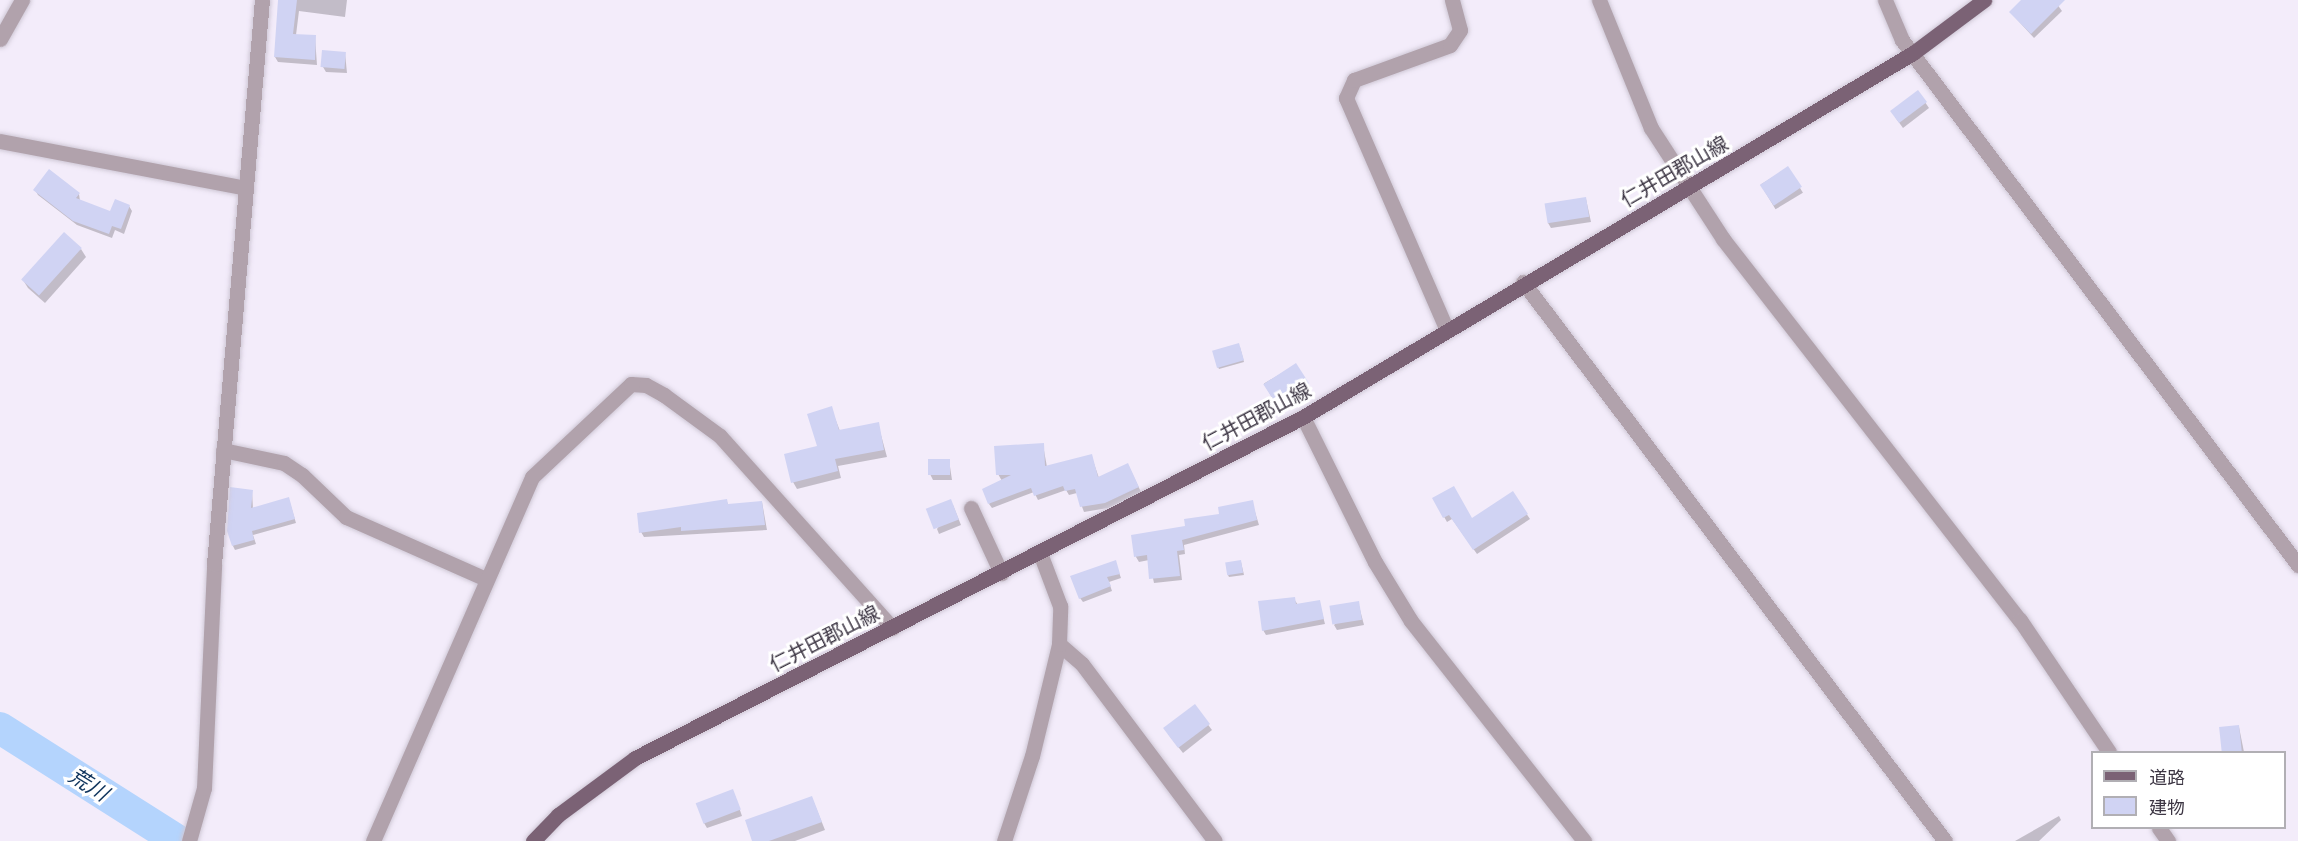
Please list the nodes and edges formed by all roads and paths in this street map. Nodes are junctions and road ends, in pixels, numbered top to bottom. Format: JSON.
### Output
{"nodes":[{"id":1,"x":22,"y":0,"type":"edge"},
{"id":2,"x":262,"y":0,"type":"edge"},
{"id":3,"x":1452,"y":0,"type":"edge"},
{"id":4,"x":1599,"y":0,"type":"edge"},
{"id":5,"x":1885,"y":0,"type":"edge"},
{"id":6,"x":1984,"y":0,"type":"edge"},
{"id":7,"x":0,"y":39,"type":"edge"},
{"id":8,"x":1913,"y":53,"type":"junction"},
{"id":9,"x":0,"y":141,"type":"edge"},
{"id":10,"x":246,"y":188,"type":"junction"},
{"id":11,"x":1689,"y":188,"type":"junction"},
{"id":12,"x":1523,"y":282,"type":"junction"},
{"id":13,"x":1446,"y":328,"type":"junction"},
{"id":14,"x":1303,"y":417,"type":"junction"},
{"id":15,"x":223,"y":450,"type":"junction"},
{"id":16,"x":971,"y":508,"type":"dead end"},
{"id":17,"x":1040,"y":553,"type":"junction"},
{"id":18,"x":2298,"y":565,"type":"edge"},
{"id":19,"x":1000,"y":573,"type":"junction"},
{"id":20,"x":486,"y":579,"type":"junction"},
{"id":21,"x":892,"y":628,"type":"junction"},
{"id":22,"x":1059,"y":644,"type":"junction"},
{"id":23,"x":2108,"y":751,"type":"edge"},
{"id":24,"x":189,"y":841,"type":"edge"},
{"id":25,"x":373,"y":841,"type":"edge"},
{"id":26,"x":532,"y":841,"type":"edge"},
{"id":27,"x":1004,"y":841,"type":"edge"},
{"id":28,"x":1215,"y":841,"type":"edge"},
{"id":29,"x":1584,"y":841,"type":"edge"},
{"id":30,"x":1945,"y":841,"type":"edge"}],
"edges":[{"from":1,"to":7,"type":"street"},
{"from":2,"to":10,"type":"street"},
{"from":3,"to":13,"type":"street"},
{"from":4,"to":11,"type":"street"},
{"from":5,"to":8,"type":"street"},
{"from":6,"to":8,"type":"main road","name":"仁井田郡山線"},
{"from":8,"to":11,"type":"main road","name":"仁井田郡山線"},
{"from":8,"to":18,"type":"street"},
{"from":9,"to":10,"type":"street"},
{"from":10,"to":15,"type":"street"},
{"from":11,"to":12,"type":"main road","name":"仁井田郡山線"},
{"from":11,"to":23,"type":"street"},
{"from":12,"to":13,"type":"main road","name":"仁井田郡山線"},
{"from":12,"to":30,"type":"street"},
{"from":13,"to":14,"type":"main road","name":"仁井田郡山線"},
{"from":14,"to":17,"type":"main road","name":"仁井田郡山線"},
{"from":14,"to":29,"type":"street"},
{"from":15,"to":20,"type":"street"},
{"from":15,"to":24,"type":"street"},
{"from":16,"to":19,"type":"street"},
{"from":17,"to":19,"type":"main road","name":"仁井田郡山線"},
{"from":17,"to":22,"type":"street"},
{"from":19,"to":21,"type":"main road","name":"仁井田郡山線"},
{"from":20,"to":21,"type":"street"},
{"from":20,"to":25,"type":"street"},
{"from":21,"to":26,"type":"main road","name":"仁井田郡山線"},
{"from":22,"to":27,"type":"street"},
{"from":22,"to":28,"type":"street"}]}
